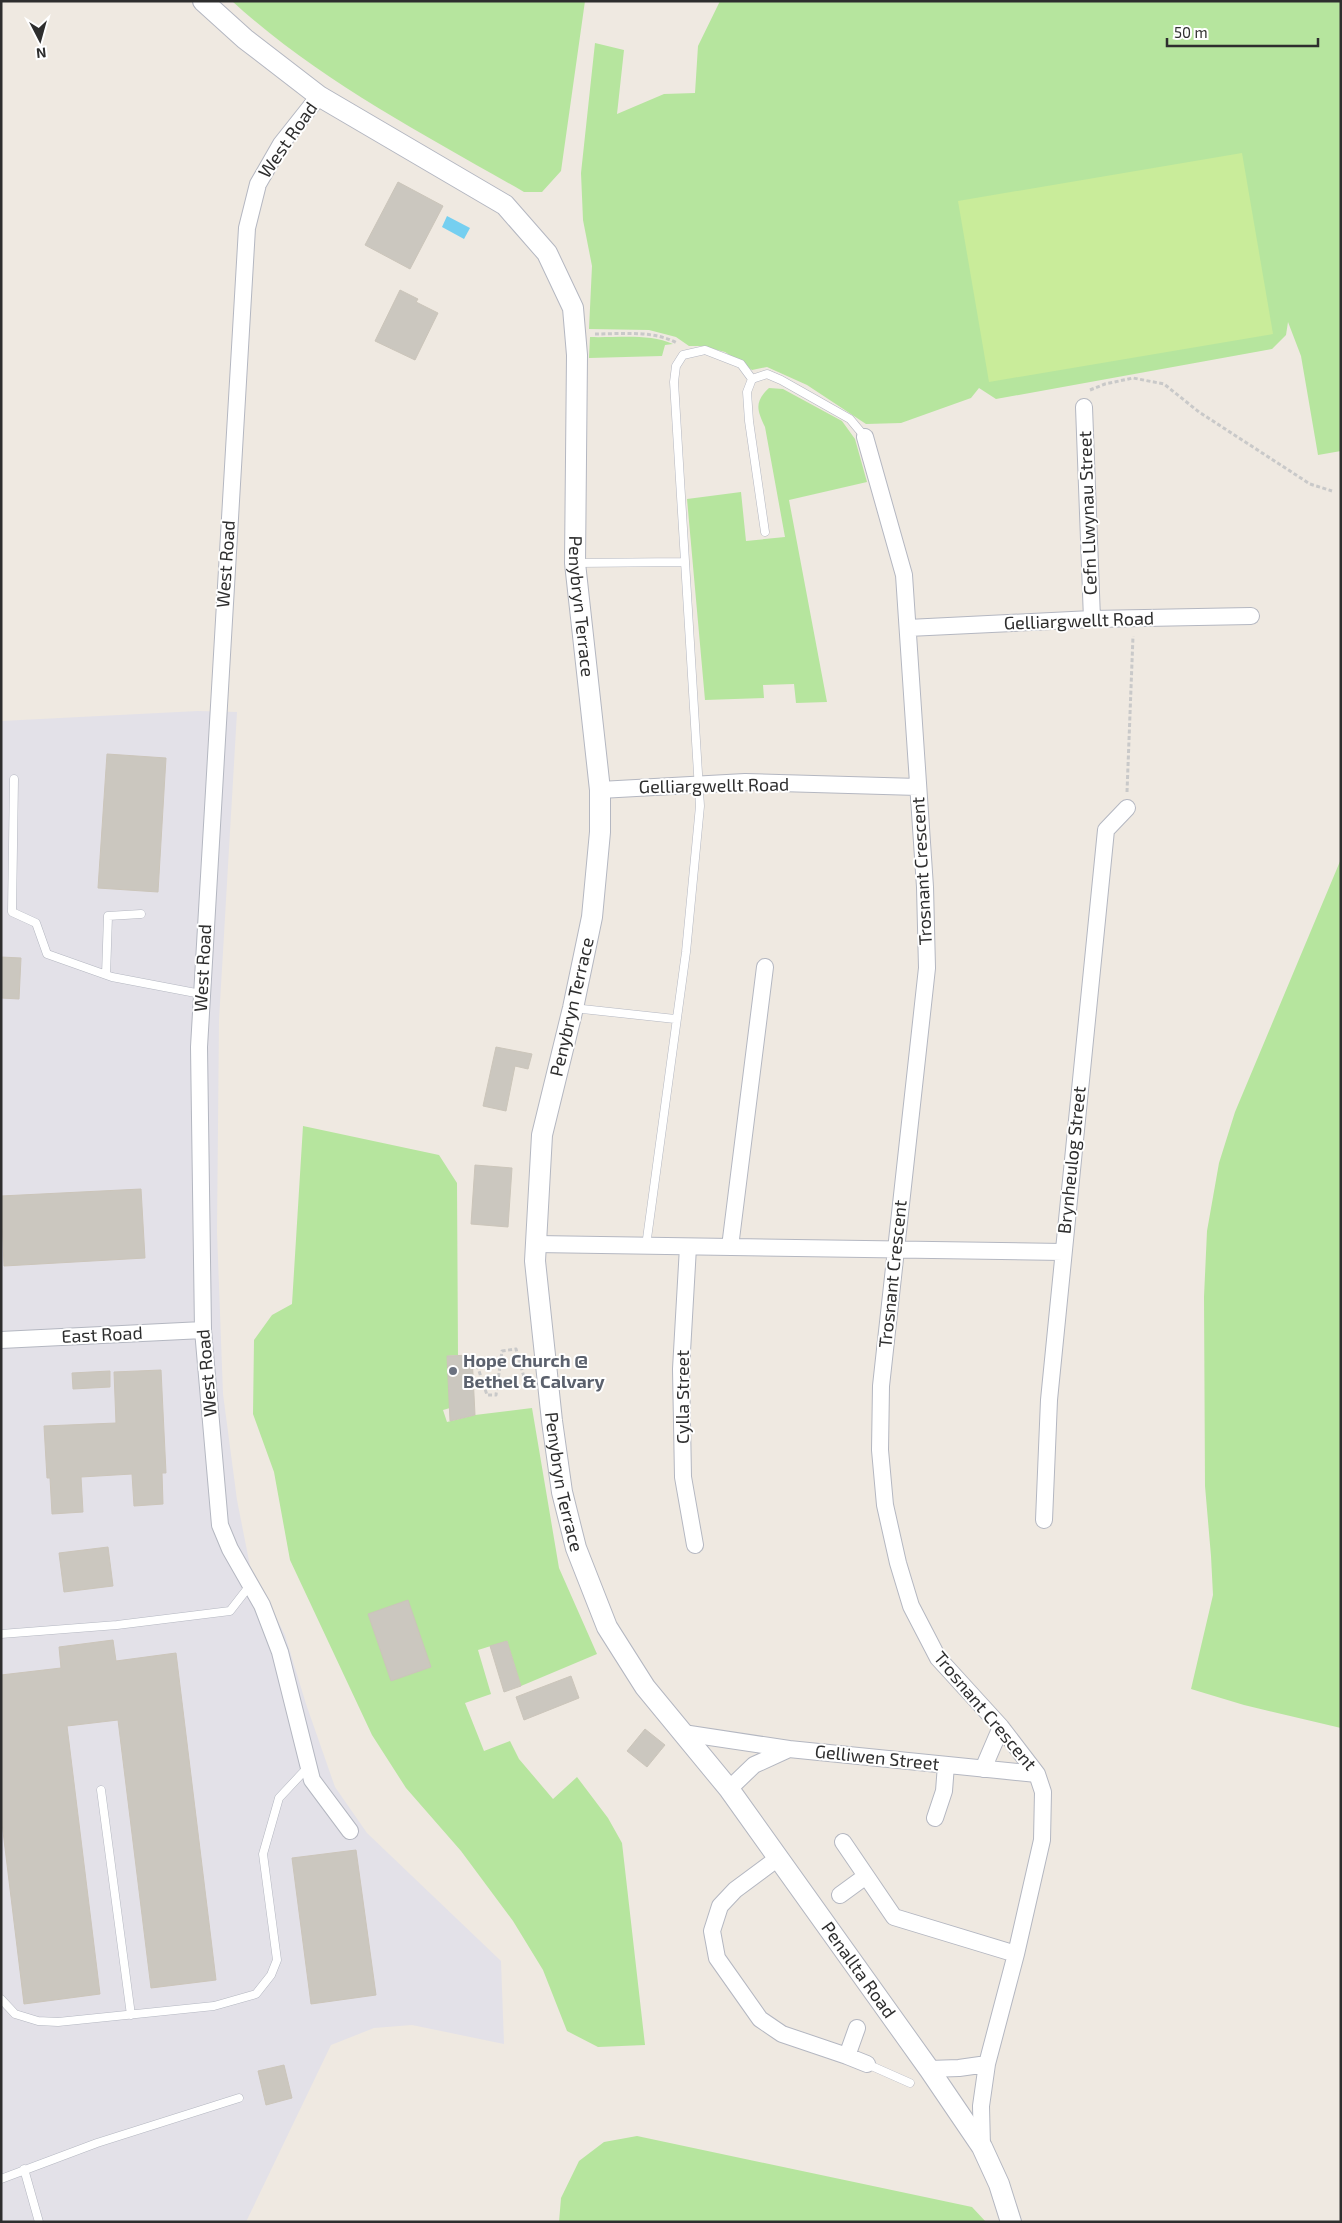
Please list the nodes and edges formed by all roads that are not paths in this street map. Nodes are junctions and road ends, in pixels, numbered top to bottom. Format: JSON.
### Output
{"nodes":[{"id":1,"x":203,"y":1,"type":"edge"},
{"id":2,"x":319,"y":96,"type":"junction"},
{"id":3,"x":752,"y":379,"type":"junction"},
{"id":4,"x":1084,"y":407,"type":"road end"},
{"id":5,"x":865,"y":437,"type":"joint"},
{"id":6,"x":765,"y":532,"type":"dead end"},
{"id":7,"x":684,"y":562,"type":"junction"},
{"id":8,"x":574,"y":563,"type":"junction"},
{"id":9,"x":1251,"y":616,"type":"dead end"},
{"id":10,"x":1092,"y":619,"type":"junction"},
{"id":11,"x":908,"y":628,"type":"junction"},
{"id":12,"x":14,"y":779,"type":"dead end"},
{"id":13,"x":699,"y":784,"type":"junction"},
{"id":14,"x":918,"y":787,"type":"junction"},
{"id":15,"x":600,"y":790,"type":"junction"},
{"id":16,"x":1126,"y":808,"type":"road end"},
{"id":17,"x":141,"y":914,"type":"dead end"},
{"id":18,"x":765,"y":967,"type":"dead end"},
{"id":19,"x":106,"y":975,"type":"junction"},
{"id":20,"x":202,"y":994,"type":"junction"},
{"id":21,"x":573,"y":1008,"type":"junction"},
{"id":22,"x":675,"y":1020,"type":"junction"},
{"id":23,"x":536,"y":1244,"type":"junction"},
{"id":24,"x":646,"y":1246,"type":"junction"},
{"id":25,"x":688,"y":1248,"type":"junction"},
{"id":26,"x":730,"y":1248,"type":"junction"},
{"id":27,"x":896,"y":1250,"type":"junction"},
{"id":28,"x":1063,"y":1252,"type":"junction"},
{"id":29,"x":203,"y":1330,"type":"junction"},
{"id":30,"x":1,"y":1340,"type":"edge"},
{"id":31,"x":1044,"y":1520,"type":"dead end"},
{"id":32,"x":695,"y":1545,"type":"dead end"},
{"id":33,"x":251,"y":1584,"type":"junction"},
{"id":34,"x":1,"y":1634,"type":"edge"},
{"id":35,"x":1001,"y":1727,"type":"junction"},
{"id":36,"x":683,"y":1733,"type":"junction"},
{"id":37,"x":789,"y":1749,"type":"junction"},
{"id":38,"x":946,"y":1765,"type":"junction"},
{"id":39,"x":309,"y":1766,"type":"junction"},
{"id":40,"x":984,"y":1768,"type":"junction"},
{"id":41,"x":1037,"y":1774,"type":"junction"},
{"id":42,"x":729,"y":1789,"type":"junction"},
{"id":43,"x":101,"y":1790,"type":"dead end"},
{"id":44,"x":935,"y":1818,"type":"dead end"},
{"id":45,"x":350,"y":1831,"type":"dead end"},
{"id":46,"x":843,"y":1842,"type":"dead end"},
{"id":47,"x":778,"y":1858,"type":"junction"},
{"id":48,"x":866,"y":1876,"type":"junction"},
{"id":49,"x":840,"y":1895,"type":"dead end"},
{"id":50,"x":1016,"y":1954,"type":"junction"},
{"id":51,"x":1,"y":1999,"type":"edge"},
{"id":52,"x":132,"y":2015,"type":"junction"},
{"id":53,"x":857,"y":2028,"type":"dead end"},
{"id":54,"x":847,"y":2056,"type":"junction"},
{"id":55,"x":867,"y":2064,"type":"joint"},
{"id":56,"x":987,"y":2064,"type":"junction"},
{"id":57,"x":929,"y":2069,"type":"junction"},
{"id":58,"x":910,"y":2083,"type":"dead end"},
{"id":59,"x":239,"y":2098,"type":"dead end"},
{"id":60,"x":982,"y":2147,"type":"junction"},
{"id":61,"x":24,"y":2169,"type":"junction"},
{"id":62,"x":1,"y":2179,"type":"edge"},
{"id":63,"x":39,"y":2222,"type":"edge"},
{"id":64,"x":1011,"y":2222,"type":"edge"}],
"edges":[{"from":1,"to":2,"type":"street","name":"Penybryn Terrace"},
{"from":2,"to":8,"type":"street","name":"Penybryn Terrace"},
{"from":2,"to":20,"type":"street","name":"West Road"},
{"from":3,"to":5,"type":"lane"},
{"from":3,"to":6,"type":"lane"},
{"from":3,"to":7,"type":"lane"},
{"from":4,"to":10,"type":"street","name":"Cefn Llwynau Street"},
{"from":5,"to":11,"type":"street","name":"Trosnant Crescent"},
{"from":7,"to":8,"type":"lane"},
{"from":7,"to":13,"type":"lane"},
{"from":8,"to":15,"type":"street","name":"Penybryn Terrace"},
{"from":9,"to":10,"type":"street","name":"Gelliargwellt Road"},
{"from":10,"to":11,"type":"street","name":"Gelliargwellt Road"},
{"from":11,"to":14,"type":"street","name":"Trosnant Crescent"},
{"from":12,"to":19,"type":"lane"},
{"from":13,"to":14,"type":"street","name":"Gelliargwellt Road"},
{"from":13,"to":15,"type":"street","name":"Gelliargwellt Road"},
{"from":13,"to":22,"type":"lane"},
{"from":14,"to":27,"type":"street","name":"Trosnant Crescent"},
{"from":15,"to":21,"type":"street","name":"Penybryn Terrace"},
{"from":16,"to":28,"type":"street","name":"Brynheulog Street"},
{"from":17,"to":19,"type":"lane"},
{"from":18,"to":26,"type":"street"},
{"from":19,"to":20,"type":"lane"},
{"from":20,"to":29,"type":"street","name":"West Road"},
{"from":21,"to":22,"type":"lane"},
{"from":21,"to":23,"type":"street","name":"Penybryn Terrace"},
{"from":22,"to":24,"type":"lane"},
{"from":23,"to":24,"type":"street"},
{"from":23,"to":36,"type":"street","name":"Penybryn Terrace"},
{"from":24,"to":25,"type":"street"},
{"from":25,"to":26,"type":"street"},
{"from":25,"to":32,"type":"street","name":"Cylla Street"},
{"from":26,"to":27,"type":"street"},
{"from":27,"to":28,"type":"street"},
{"from":27,"to":35,"type":"street","name":"Trosnant Crescent"},
{"from":28,"to":31,"type":"street","name":"Brynheulog Street"},
{"from":29,"to":30,"type":"street","name":"East Road"},
{"from":29,"to":33,"type":"street","name":"West Road"},
{"from":33,"to":34,"type":"lane"},
{"from":33,"to":39,"type":"street","name":"West Road"},
{"from":35,"to":40,"type":"street"},
{"from":35,"to":41,"type":"street","name":"Trosnant Crescent"},
{"from":36,"to":37,"type":"street"},
{"from":36,"to":42,"type":"street","name":"Penallta Road"},
{"from":37,"to":38,"type":"street","name":"Gelliwen Street"},
{"from":37,"to":42,"type":"street","name":"Gelliwen Street"},
{"from":38,"to":40,"type":"street","name":"Gelliwen Street"},
{"from":38,"to":44,"type":"street"},
{"from":39,"to":45,"type":"street","name":"West Road"},
{"from":39,"to":52,"type":"lane"},
{"from":40,"to":41,"type":"street","name":"Gelliwen Street"},
{"from":41,"to":50,"type":"street","name":"Trosnant Crescent"},
{"from":42,"to":47,"type":"street","name":"Penallta Road"},
{"from":43,"to":52,"type":"lane"},
{"from":46,"to":48,"type":"street"},
{"from":47,"to":54,"type":"street"},
{"from":47,"to":57,"type":"street","name":"Penallta Road"},
{"from":48,"to":49,"type":"street"},
{"from":48,"to":50,"type":"street"},
{"from":50,"to":56,"type":"street","name":"Trosnant Crescent"},
{"from":51,"to":52,"type":"lane"},
{"from":53,"to":54,"type":"street"},
{"from":54,"to":55,"type":"street"},
{"from":55,"to":58,"type":"lane"},
{"from":56,"to":57,"type":"street"},
{"from":56,"to":60,"type":"street","name":"Trosnant Crescent"},
{"from":57,"to":60,"type":"street","name":"Penallta Road"},
{"from":59,"to":61,"type":"lane"},
{"from":60,"to":64,"type":"street","name":"Penallta Road"},
{"from":61,"to":62,"type":"lane"},
{"from":61,"to":63,"type":"lane"}]}
